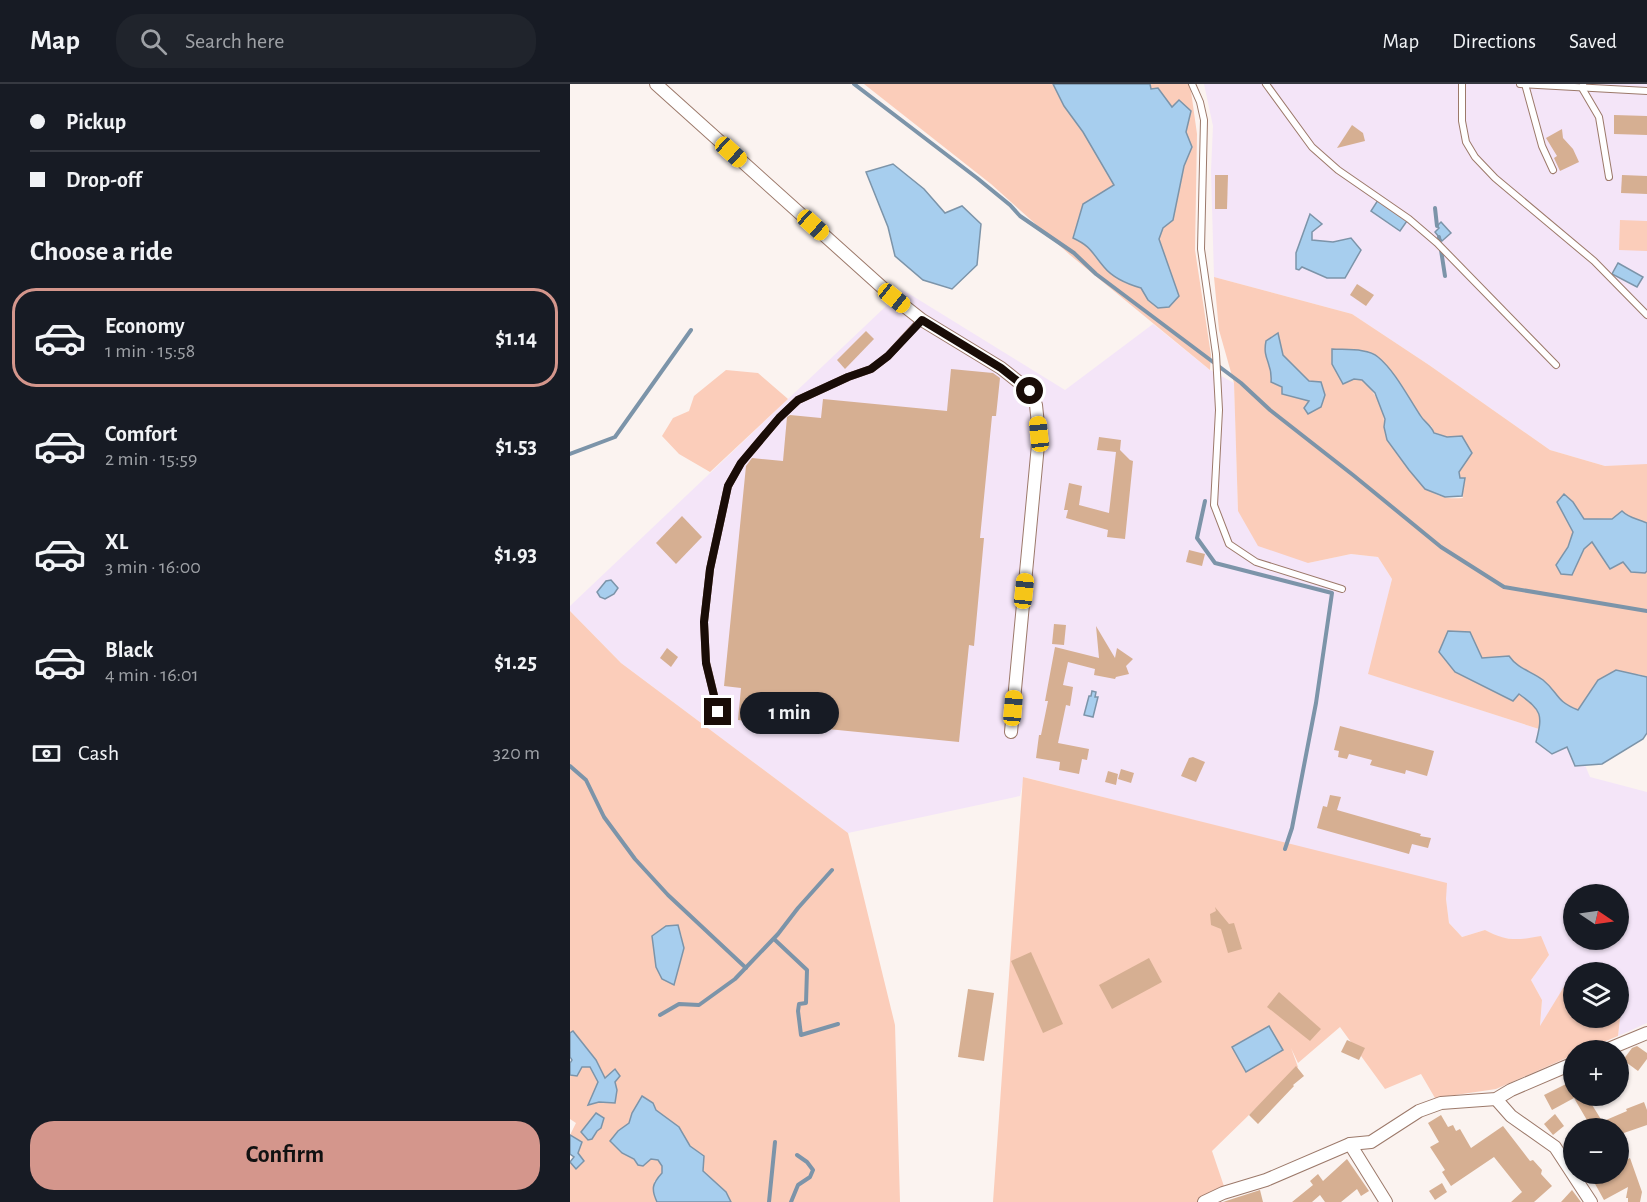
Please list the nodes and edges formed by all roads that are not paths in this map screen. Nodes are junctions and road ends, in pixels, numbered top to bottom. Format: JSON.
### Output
{"nodes":[{"id":1,"x":656,"y":84,"type":"edge"},
{"id":2,"x":1192,"y":84,"type":"edge"},
{"id":3,"x":1266,"y":84,"type":"edge"},
{"id":4,"x":1462,"y":84,"type":"edge"},
{"id":5,"x":1522,"y":84,"type":"edge"},
{"id":6,"x":1582,"y":86,"type":"edge"},
{"id":7,"x":1647,"y":91,"type":"edge"},
{"id":8,"x":1553,"y":170,"type":"dead end"},
{"id":9,"x":1609,"y":177,"type":"dead end"},
{"id":10,"x":1647,"y":315,"type":"edge"},
{"id":11,"x":922,"y":320,"type":"junction"},
{"id":12,"x":1556,"y":365,"type":"dead end"},
{"id":13,"x":1342,"y":589,"type":"dead end"},
{"id":14,"x":718,"y":712,"type":"dead end"},
{"id":15,"x":1011,"y":732,"type":"dead end"},
{"id":16,"x":1647,"y":1034,"type":"edge"},
{"id":17,"x":1629,"y":1041,"type":"edge"},
{"id":18,"x":1563,"y":1068,"type":"edge"},
{"id":19,"x":1496,"y":1100,"type":"junction"},
{"id":20,"x":1350,"y":1144,"type":"junction"},
{"id":21,"x":1224,"y":1198,"type":"edge"},
{"id":22,"x":1204,"y":1202,"type":"edge"},
{"id":23,"x":1386,"y":1202,"type":"edge"},
{"id":24,"x":1591,"y":1202,"type":"edge"}],
"edges":[{"from":1,"to":11,"type":"street"},
{"from":2,"to":13,"type":"lane"},
{"from":3,"to":12,"type":"lane"},
{"from":4,"to":10,"type":"lane"},
{"from":5,"to":6,"type":"lane"},
{"from":5,"to":8,"type":"lane"},
{"from":6,"to":7,"type":"lane"},
{"from":6,"to":9,"type":"lane"},
{"from":11,"to":14,"type":"lane"},
{"from":11,"to":15,"type":"street"},
{"from":16,"to":17,"type":"street"},
{"from":18,"to":19,"type":"street"},
{"from":19,"to":20,"type":"street"},
{"from":19,"to":24,"type":"street"},
{"from":20,"to":21,"type":"street"},
{"from":20,"to":23,"type":"street"},
{"from":21,"to":22,"type":"street"}]}
